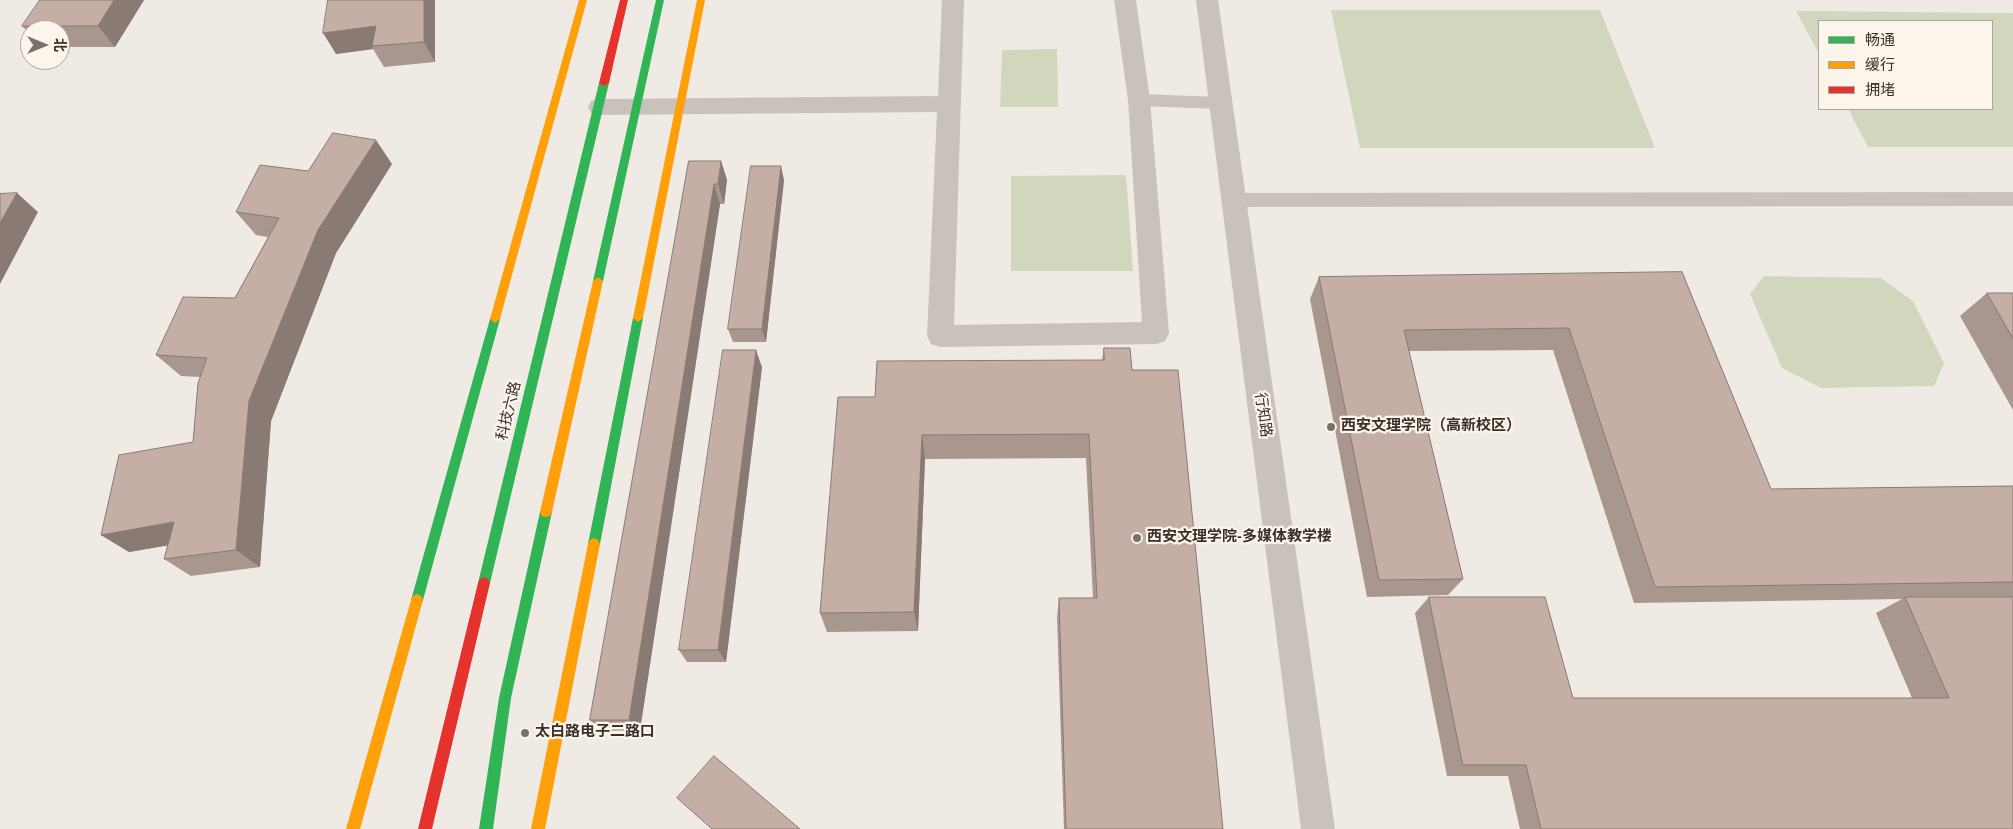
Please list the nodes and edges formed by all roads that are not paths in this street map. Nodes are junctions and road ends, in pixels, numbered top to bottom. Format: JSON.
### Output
{"nodes":[{"id":1,"x":583,"y":0,"type":"edge"},
{"id":2,"x":624,"y":0,"type":"edge"},
{"id":3,"x":660,"y":0,"type":"edge"},
{"id":4,"x":701,"y":0,"type":"edge"},
{"id":5,"x":953,"y":0,"type":"edge"},
{"id":6,"x":1125,"y":0,"type":"edge"},
{"id":7,"x":1207,"y":0,"type":"edge"},
{"id":8,"x":1139,"y":100,"type":"junction"},
{"id":9,"x":1220,"y":103,"type":"junction"},
{"id":10,"x":948,"y":104,"type":"junction"},
{"id":11,"x":635,"y":106,"type":"junction"},
{"id":12,"x":679,"y":106,"type":"junction"},
{"id":13,"x":599,"y":107,"type":"junction"},
{"id":14,"x":2013,"y":199,"type":"edge"},
{"id":15,"x":1233,"y":200,"type":"junction"},
{"id":16,"x":354,"y":829,"type":"edge"},
{"id":17,"x":425,"y":829,"type":"edge"},
{"id":18,"x":486,"y":829,"type":"edge"},
{"id":19,"x":538,"y":829,"type":"edge"},
{"id":20,"x":1318,"y":829,"type":"edge"}],
"edges":[{"from":1,"to":16,"type":"main road"},
{"from":2,"to":13,"type":"main road","name":"科技六路"},
{"from":3,"to":11,"type":"main road"},
{"from":4,"to":12,"type":"main road"},
{"from":5,"to":10,"type":"street"},
{"from":6,"to":8,"type":"street"},
{"from":7,"to":9,"type":"street","name":"行知路"},
{"from":8,"to":9,"type":"lane"},
{"from":8,"to":10,"type":"street"},
{"from":9,"to":15,"type":"street","name":"行知路"},
{"from":10,"to":12,"type":"street"},
{"from":11,"to":12,"type":"street"},
{"from":11,"to":13,"type":"street"},
{"from":11,"to":18,"type":"main road"},
{"from":12,"to":19,"type":"main road"},
{"from":13,"to":17,"type":"main road","name":"科技六路"},
{"from":14,"to":15,"type":"lane"},
{"from":15,"to":20,"type":"street","name":"行知路"}]}
